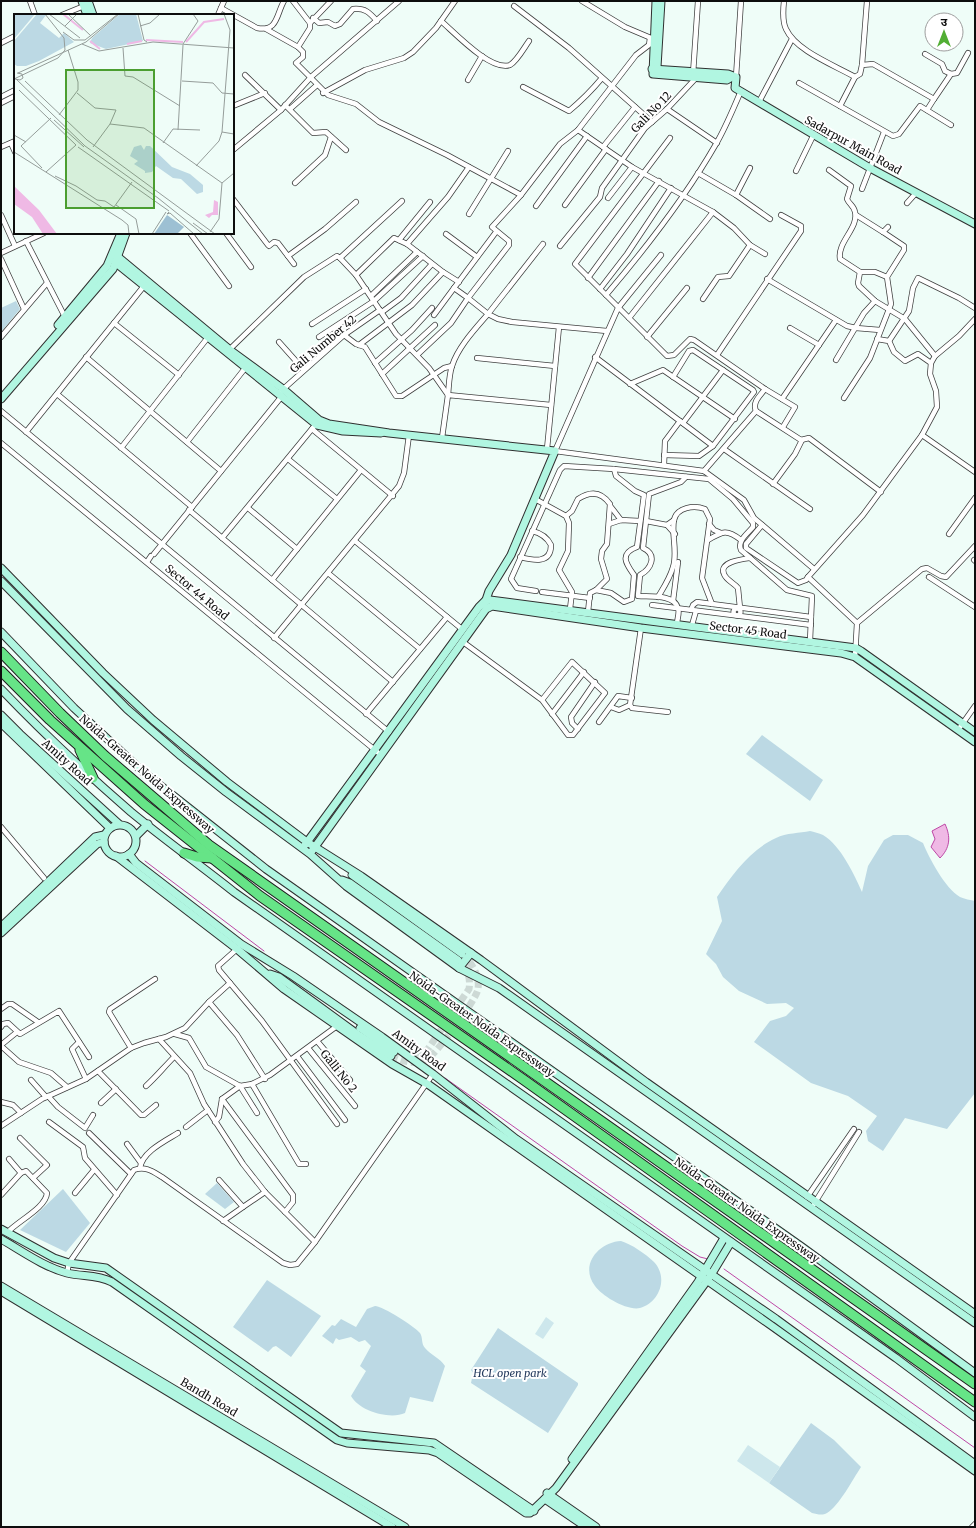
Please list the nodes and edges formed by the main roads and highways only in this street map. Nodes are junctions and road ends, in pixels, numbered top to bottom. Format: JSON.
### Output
{"nodes":[{"id":1,"x":1,"y":652,"type":"edge"},
{"id":2,"x":1,"y":671,"type":"edge"},
{"id":3,"x":79,"y":747,"type":"junction"},
{"id":4,"x":93,"y":778,"type":"road end"},
{"id":5,"x":184,"y":853,"type":"road end"},
{"id":6,"x":212,"y":858,"type":"junction"},
{"id":7,"x":975,"y":1384,"type":"edge"},
{"id":8,"x":975,"y":1402,"type":"edge"}],
"edges":[{"from":1,"to":7,"type":"highway","name":"Noida-Greater Noida Expressway"},
{"from":2,"to":3,"type":"highway","name":"Noida-Greater Noida Expressway"},
{"from":3,"to":4,"type":"highway"},
{"from":3,"to":6,"type":"highway","name":"Noida-Greater Noida Expressway"},
{"from":5,"to":6,"type":"highway"},
{"from":6,"to":8,"type":"highway","name":"Noida-Greater Noida Expressway"}]}
